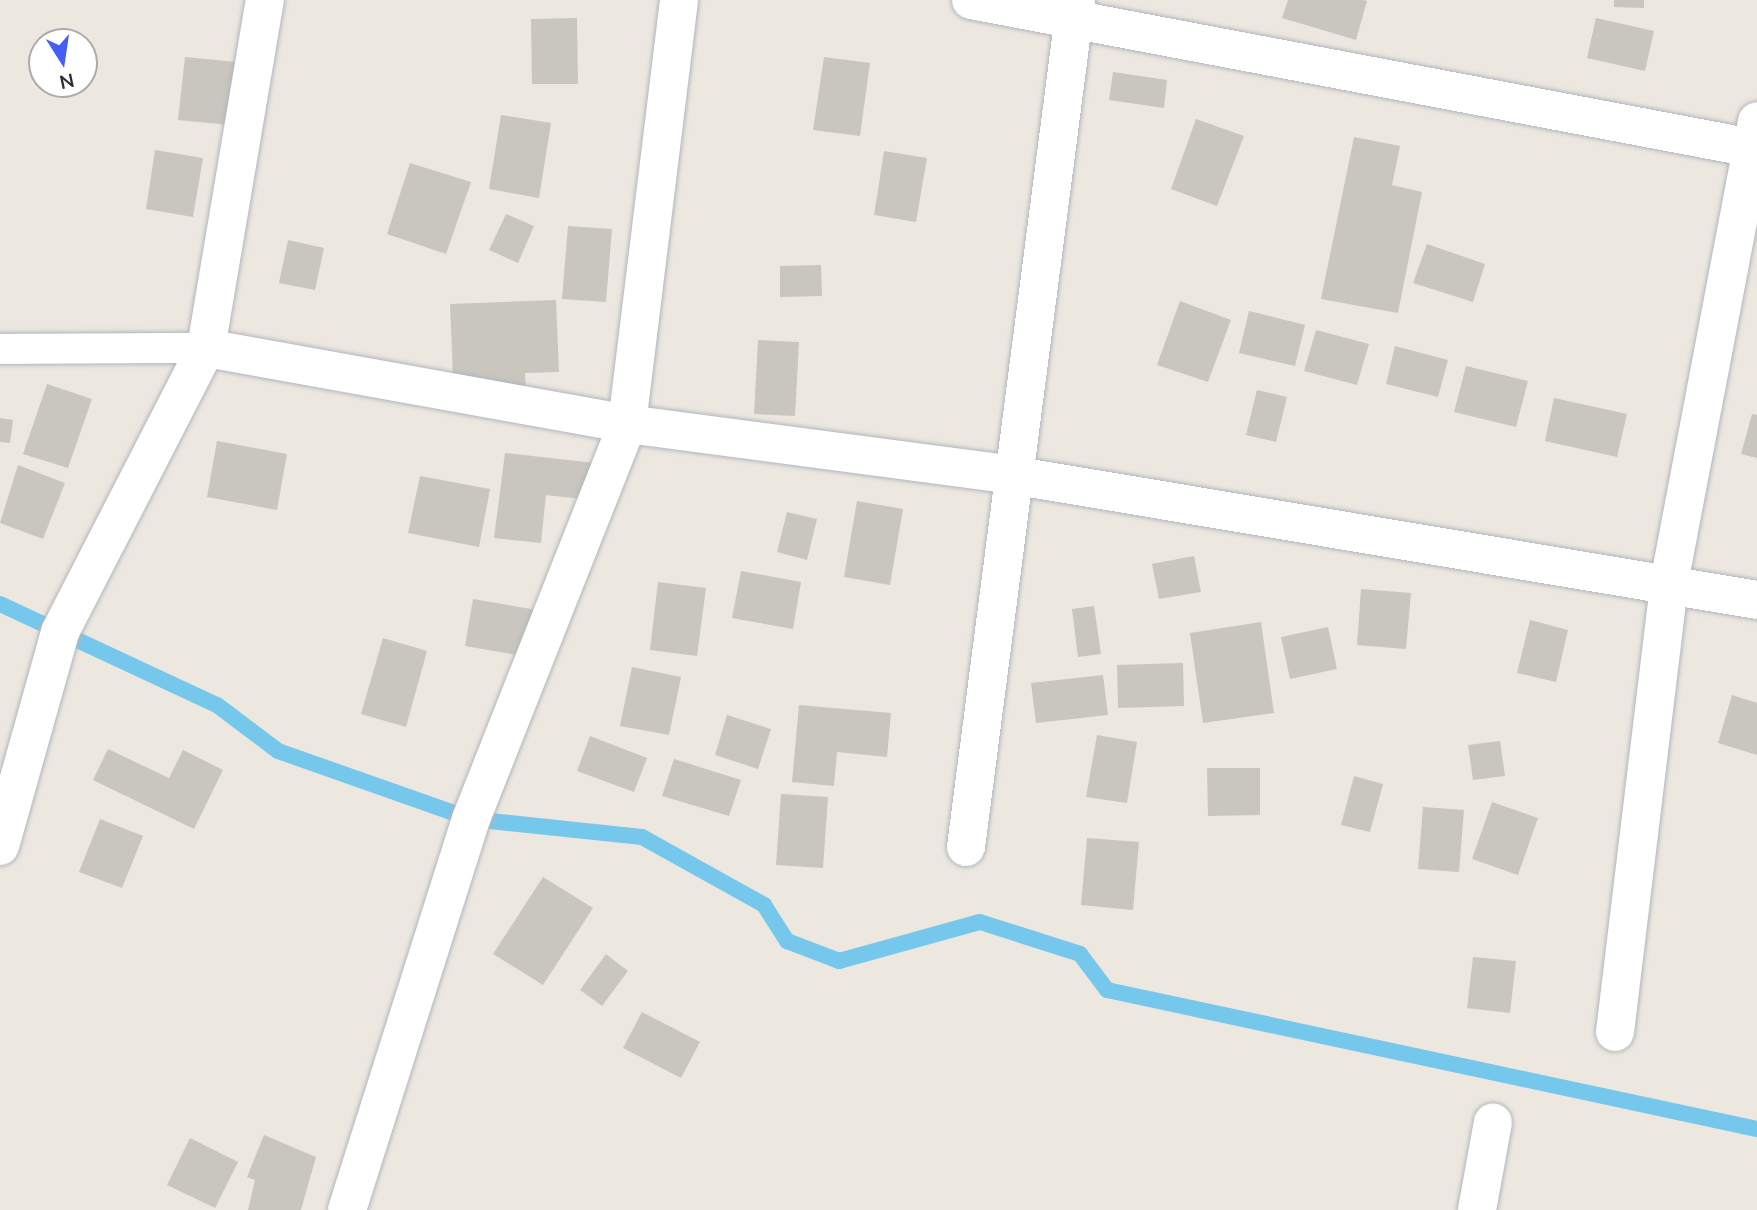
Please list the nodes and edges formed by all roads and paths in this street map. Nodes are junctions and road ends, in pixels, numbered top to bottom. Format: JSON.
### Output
{"nodes":[{"id":1,"x":265,"y":0,"type":"edge"},
{"id":2,"x":680,"y":0,"type":"edge"},
{"id":3,"x":971,"y":0,"type":"edge"},
{"id":4,"x":1074,"y":8,"type":"edge"},
{"id":5,"x":1754,"y":139,"type":"edge"},
{"id":6,"x":206,"y":348,"type":"junction"},
{"id":7,"x":0,"y":349,"type":"edge"},
{"id":8,"x":626,"y":424,"type":"junction"},
{"id":9,"x":1012,"y":475,"type":"junction"},
{"id":10,"x":1669,"y":583,"type":"junction"},
{"id":11,"x":1757,"y":600,"type":"edge"},
{"id":12,"x":0,"y":846,"type":"edge"},
{"id":13,"x":966,"y":847,"type":"dead end"},
{"id":14,"x":1615,"y":1032,"type":"dead end"},
{"id":15,"x":1493,"y":1122,"type":"dead end"},
{"id":16,"x":347,"y":1210,"type":"edge"},
{"id":17,"x":1477,"y":1210,"type":"edge"}],
"edges":[{"from":1,"to":6,"type":"street"},
{"from":2,"to":8,"type":"street"},
{"from":3,"to":4,"type":"street"},
{"from":4,"to":5,"type":"street"},
{"from":4,"to":9,"type":"street"},
{"from":5,"to":10,"type":"street"},
{"from":6,"to":7,"type":"lane"},
{"from":6,"to":8,"type":"street"},
{"from":6,"to":12,"type":"street"},
{"from":8,"to":9,"type":"street"},
{"from":8,"to":16,"type":"street"},
{"from":9,"to":10,"type":"street"},
{"from":9,"to":13,"type":"street"},
{"from":10,"to":11,"type":"street"},
{"from":10,"to":14,"type":"street"},
{"from":15,"to":17,"type":"street"}]}
